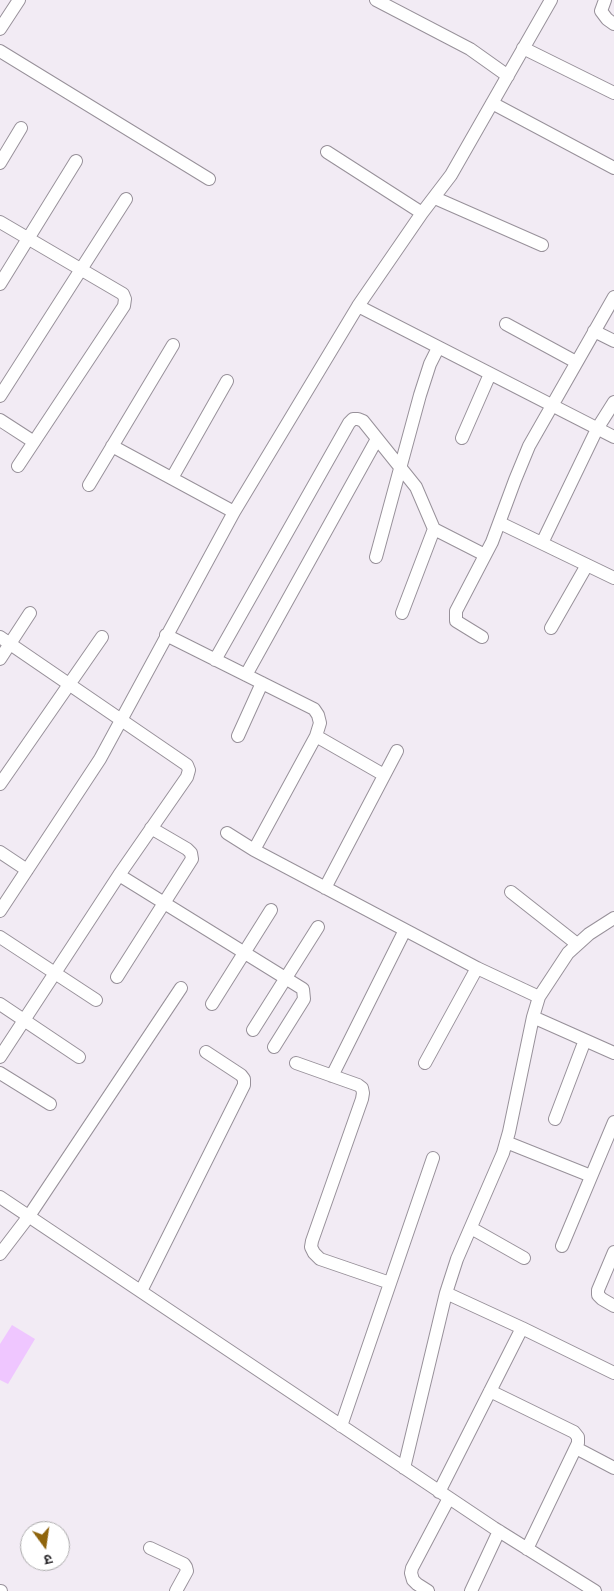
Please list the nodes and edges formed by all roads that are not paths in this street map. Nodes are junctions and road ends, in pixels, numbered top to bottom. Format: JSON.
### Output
{"nodes":[{"id":1,"x":19,"y":0,"type":"edge"},
{"id":2,"x":376,"y":0,"type":"edge"},
{"id":3,"x":551,"y":0,"type":"edge"},
{"id":4,"x":605,"y":0,"type":"edge"},
{"id":5,"x":614,"y":24,"type":"edge"},
{"id":6,"x":0,"y":29,"type":"edge"},
{"id":7,"x":523,"y":48,"type":"junction"},
{"id":8,"x":0,"y":50,"type":"edge"},
{"id":9,"x":508,"y":76,"type":"junction"},
{"id":10,"x":614,"y":93,"type":"edge"},
{"id":11,"x":492,"y":103,"type":"junction"},
{"id":12,"x":21,"y":128,"type":"dead end"},
{"id":13,"x":327,"y":152,"type":"dead end"},
{"id":14,"x":76,"y":162,"type":"dead end"},
{"id":15,"x":0,"y":163,"type":"edge"},
{"id":16,"x":614,"y":168,"type":"edge"},
{"id":17,"x":208,"y":180,"type":"dead end"},
{"id":18,"x":435,"y":198,"type":"junction"},
{"id":19,"x":126,"y":199,"type":"dead end"},
{"id":20,"x":422,"y":213,"type":"junction"},
{"id":21,"x":0,"y":222,"type":"edge"},
{"id":22,"x":29,"y":238,"type":"junction"},
{"id":23,"x":542,"y":245,"type":"dead end"},
{"id":24,"x":80,"y":269,"type":"junction"},
{"id":25,"x":0,"y":284,"type":"edge"},
{"id":26,"x":614,"y":297,"type":"edge"},
{"id":27,"x":358,"y":306,"type":"junction"},
{"id":28,"x":506,"y":324,"type":"dead end"},
{"id":29,"x":594,"y":331,"type":"junction"},
{"id":30,"x":614,"y":341,"type":"edge"},
{"id":31,"x":173,"y":345,"type":"dead end"},
{"id":32,"x":438,"y":348,"type":"junction"},
{"id":33,"x":576,"y":362,"type":"junction"},
{"id":34,"x":490,"y":374,"type":"junction"},
{"id":35,"x":227,"y":381,"type":"dead end"},
{"id":36,"x":0,"y":396,"type":"edge"},
{"id":37,"x":614,"y":402,"type":"edge"},
{"id":38,"x":551,"y":405,"type":"junction"},
{"id":39,"x":0,"y":420,"type":"edge"},
{"id":40,"x":597,"y":429,"type":"junction"},
{"id":41,"x":462,"y":438,"type":"dead end"},
{"id":42,"x":614,"y":438,"type":"edge"},
{"id":43,"x":377,"y":439,"type":"junction"},
{"id":44,"x":34,"y":442,"type":"junction"},
{"id":45,"x":112,"y":446,"type":"junction"},
{"id":46,"x":18,"y":466,"type":"dead end"},
{"id":47,"x":400,"y":467,"type":"junction"},
{"id":48,"x":172,"y":478,"type":"junction"},
{"id":49,"x":89,"y":485,"type":"dead end"},
{"id":50,"x":234,"y":512,"type":"junction"},
{"id":51,"x":500,"y":523,"type":"junction"},
{"id":52,"x":434,"y":529,"type":"junction"},
{"id":53,"x":542,"y":543,"type":"junction"},
{"id":54,"x":486,"y":555,"type":"junction"},
{"id":55,"x":376,"y":557,"type":"dead end"},
{"id":56,"x":587,"y":565,"type":"junction"},
{"id":57,"x":612,"y":572,"type":"edge"},
{"id":58,"x":30,"y":613,"type":"dead end"},
{"id":59,"x":402,"y":613,"type":"dead end"},
{"id":60,"x":551,"y":628,"type":"dead end"},
{"id":61,"x":166,"y":635,"type":"junction"},
{"id":62,"x":102,"y":637,"type":"dead end"},
{"id":63,"x":482,"y":637,"type":"dead end"},
{"id":64,"x":5,"y":640,"type":"edge"},
{"id":65,"x":0,"y":659,"type":"edge"},
{"id":66,"x":215,"y":660,"type":"junction"},
{"id":67,"x":246,"y":675,"type":"junction"},
{"id":68,"x":262,"y":683,"type":"junction"},
{"id":69,"x":69,"y":685,"type":"junction"},
{"id":70,"x":120,"y":720,"type":"junction"},
{"id":71,"x":238,"y":736,"type":"dead end"},
{"id":72,"x":316,"y":736,"type":"junction"},
{"id":73,"x":397,"y":751,"type":"dead end"},
{"id":74,"x":384,"y":775,"type":"junction"},
{"id":75,"x":0,"y":784,"type":"edge"},
{"id":76,"x":151,"y":828,"type":"junction"},
{"id":77,"x":226,"y":833,"type":"dead end"},
{"id":78,"x":254,"y":850,"type":"junction"},
{"id":79,"x":0,"y":852,"type":"edge"},
{"id":80,"x":27,"y":870,"type":"junction"},
{"id":81,"x":119,"y":875,"type":"junction"},
{"id":82,"x":325,"y":888,"type":"junction"},
{"id":83,"x":511,"y":892,"type":"dead end"},
{"id":84,"x":165,"y":902,"type":"junction"},
{"id":85,"x":271,"y":910,"type":"dead end"},
{"id":86,"x":0,"y":911,"type":"edge"},
{"id":87,"x":614,"y":918,"type":"edge"},
{"id":88,"x":318,"y":927,"type":"dead end"},
{"id":89,"x":405,"y":930,"type":"junction"},
{"id":90,"x":0,"y":936,"type":"edge"},
{"id":91,"x":577,"y":944,"type":"junction"},
{"id":92,"x":244,"y":952,"type":"junction"},
{"id":93,"x":477,"y":968,"type":"junction"},
{"id":94,"x":55,"y":972,"type":"junction"},
{"id":95,"x":117,"y":977,"type":"dead end"},
{"id":96,"x":286,"y":978,"type":"junction"},
{"id":97,"x":181,"y":988,"type":"dead end"},
{"id":98,"x":539,"y":997,"type":"junction"},
{"id":99,"x":96,"y":1000,"type":"dead end"},
{"id":100,"x":0,"y":1004,"type":"edge"},
{"id":101,"x":212,"y":1004,"type":"dead end"},
{"id":102,"x":533,"y":1017,"type":"junction"},
{"id":103,"x":24,"y":1020,"type":"junction"},
{"id":104,"x":253,"y":1030,"type":"dead end"},
{"id":105,"x":585,"y":1040,"type":"junction"},
{"id":106,"x":274,"y":1046,"type":"dead end"},
{"id":107,"x":206,"y":1052,"type":"dead end"},
{"id":108,"x":614,"y":1053,"type":"edge"},
{"id":109,"x":0,"y":1057,"type":"edge"},
{"id":110,"x":79,"y":1057,"type":"dead end"},
{"id":111,"x":296,"y":1063,"type":"dead end"},
{"id":112,"x":425,"y":1063,"type":"dead end"},
{"id":113,"x":0,"y":1072,"type":"edge"},
{"id":114,"x":332,"y":1076,"type":"junction"},
{"id":115,"x":50,"y":1104,"type":"dead end"},
{"id":116,"x":555,"y":1119,"type":"dead end"},
{"id":117,"x":614,"y":1122,"type":"edge"},
{"id":118,"x":506,"y":1142,"type":"junction"},
{"id":119,"x":433,"y":1158,"type":"dead end"},
{"id":120,"x":591,"y":1176,"type":"junction"},
{"id":121,"x":0,"y":1196,"type":"edge"},
{"id":122,"x":28,"y":1216,"type":"junction"},
{"id":123,"x":471,"y":1228,"type":"junction"},
{"id":124,"x":562,"y":1246,"type":"dead end"},
{"id":125,"x":614,"y":1252,"type":"edge"},
{"id":126,"x":0,"y":1254,"type":"edge"},
{"id":127,"x":524,"y":1258,"type":"dead end"},
{"id":128,"x":390,"y":1282,"type":"junction"},
{"id":129,"x":140,"y":1291,"type":"junction"},
{"id":130,"x":446,"y":1293,"type":"junction"},
{"id":131,"x":614,"y":1306,"type":"edge"},
{"id":132,"x":522,"y":1328,"type":"junction"},
{"id":133,"x":614,"y":1372,"type":"edge"},
{"id":134,"x":490,"y":1391,"type":"junction"},
{"id":135,"x":342,"y":1426,"type":"junction"},
{"id":136,"x":576,"y":1448,"type":"junction"},
{"id":137,"x":404,"y":1468,"type":"junction"},
{"id":138,"x":614,"y":1468,"type":"edge"},
{"id":139,"x":444,"y":1495,"type":"junction"},
{"id":140,"x":498,"y":1531,"type":"junction"},
{"id":141,"x":150,"y":1548,"type":"dead end"},
{"id":142,"x":527,"y":1549,"type":"junction"},
{"id":143,"x":176,"y":1591,"type":"edge"},
{"id":144,"x":428,"y":1591,"type":"edge"},
{"id":145,"x":471,"y":1591,"type":"edge"},
{"id":146,"x":595,"y":1591,"type":"edge"}],
"edges":[{"from":1,"to":6,"type":"street"},
{"from":2,"to":9,"type":"street"},
{"from":3,"to":7,"type":"street"},
{"from":4,"to":5,"type":"street"},
{"from":7,"to":9,"type":"street"},
{"from":7,"to":10,"type":"street"},
{"from":8,"to":17,"type":"street"},
{"from":9,"to":11,"type":"street"},
{"from":11,"to":16,"type":"street"},
{"from":11,"to":18,"type":"street"},
{"from":12,"to":15,"type":"street"},
{"from":13,"to":20,"type":"street"},
{"from":14,"to":22,"type":"street"},
{"from":18,"to":20,"type":"street"},
{"from":18,"to":23,"type":"street"},
{"from":19,"to":24,"type":"street"},
{"from":20,"to":27,"type":"street"},
{"from":21,"to":22,"type":"street"},
{"from":22,"to":24,"type":"street"},
{"from":22,"to":25,"type":"street"},
{"from":24,"to":36,"type":"street"},
{"from":24,"to":44,"type":"street"},
{"from":26,"to":29,"type":"street"},
{"from":27,"to":32,"type":"street"},
{"from":27,"to":50,"type":"street"},
{"from":28,"to":33,"type":"street"},
{"from":29,"to":30,"type":"street"},
{"from":29,"to":33,"type":"street"},
{"from":31,"to":45,"type":"street"},
{"from":32,"to":34,"type":"street"},
{"from":32,"to":47,"type":"street"},
{"from":33,"to":38,"type":"street"},
{"from":34,"to":38,"type":"street"},
{"from":34,"to":41,"type":"street"},
{"from":35,"to":48,"type":"street"},
{"from":37,"to":40,"type":"street"},
{"from":38,"to":40,"type":"street"},
{"from":38,"to":51,"type":"street"},
{"from":39,"to":44,"type":"street"},
{"from":40,"to":42,"type":"street"},
{"from":40,"to":53,"type":"street"},
{"from":43,"to":47,"type":"street"},
{"from":43,"to":66,"type":"street"},
{"from":43,"to":67,"type":"street"},
{"from":44,"to":46,"type":"street"},
{"from":45,"to":48,"type":"street"},
{"from":45,"to":49,"type":"street"},
{"from":47,"to":52,"type":"street"},
{"from":47,"to":55,"type":"street"},
{"from":48,"to":50,"type":"street"},
{"from":50,"to":61,"type":"street"},
{"from":51,"to":53,"type":"street"},
{"from":51,"to":54,"type":"street"},
{"from":52,"to":54,"type":"street"},
{"from":52,"to":59,"type":"street"},
{"from":53,"to":56,"type":"street"},
{"from":54,"to":63,"type":"street"},
{"from":56,"to":57,"type":"street"},
{"from":56,"to":60,"type":"street"},
{"from":58,"to":64,"type":"street"},
{"from":61,"to":66,"type":"street"},
{"from":61,"to":70,"type":"street"},
{"from":62,"to":69,"type":"street"},
{"from":64,"to":65,"type":"street"},
{"from":64,"to":69,"type":"street"},
{"from":66,"to":67,"type":"street"},
{"from":67,"to":68,"type":"street"},
{"from":68,"to":71,"type":"street"},
{"from":68,"to":72,"type":"street"},
{"from":69,"to":70,"type":"street"},
{"from":69,"to":75,"type":"street"},
{"from":70,"to":76,"type":"street"},
{"from":70,"to":80,"type":"street"},
{"from":72,"to":74,"type":"street"},
{"from":72,"to":78,"type":"street"},
{"from":73,"to":74,"type":"street"},
{"from":74,"to":82,"type":"street"},
{"from":76,"to":81,"type":"street"},
{"from":76,"to":84,"type":"street"},
{"from":77,"to":78,"type":"street"},
{"from":78,"to":82,"type":"street"},
{"from":79,"to":80,"type":"street"},
{"from":80,"to":86,"type":"street"},
{"from":81,"to":84,"type":"street"},
{"from":81,"to":94,"type":"street"},
{"from":82,"to":89,"type":"street"},
{"from":83,"to":91,"type":"street"},
{"from":84,"to":92,"type":"street"},
{"from":84,"to":95,"type":"street"},
{"from":85,"to":92,"type":"street"},
{"from":87,"to":91,"type":"street"},
{"from":88,"to":96,"type":"street"},
{"from":89,"to":93,"type":"street"},
{"from":89,"to":114,"type":"street"},
{"from":90,"to":94,"type":"street"},
{"from":91,"to":98,"type":"street"},
{"from":92,"to":96,"type":"street"},
{"from":92,"to":101,"type":"street"},
{"from":93,"to":98,"type":"street"},
{"from":93,"to":112,"type":"street"},
{"from":94,"to":99,"type":"street"},
{"from":94,"to":103,"type":"street"},
{"from":96,"to":104,"type":"street"},
{"from":96,"to":106,"type":"street"},
{"from":97,"to":122,"type":"street"},
{"from":98,"to":102,"type":"street"},
{"from":100,"to":103,"type":"street"},
{"from":102,"to":105,"type":"street"},
{"from":102,"to":118,"type":"street"},
{"from":103,"to":109,"type":"street"},
{"from":103,"to":110,"type":"street"},
{"from":105,"to":108,"type":"street"},
{"from":105,"to":116,"type":"street"},
{"from":107,"to":129,"type":"street"},
{"from":111,"to":114,"type":"street"},
{"from":113,"to":115,"type":"street"},
{"from":114,"to":128,"type":"street"},
{"from":117,"to":120,"type":"street"},
{"from":118,"to":120,"type":"street"},
{"from":118,"to":123,"type":"street"},
{"from":119,"to":128,"type":"street"},
{"from":120,"to":124,"type":"street"},
{"from":121,"to":122,"type":"street"},
{"from":122,"to":126,"type":"street"},
{"from":122,"to":129,"type":"street"},
{"from":123,"to":127,"type":"street"},
{"from":123,"to":130,"type":"street"},
{"from":125,"to":131,"type":"street"},
{"from":128,"to":135,"type":"street"},
{"from":129,"to":135,"type":"street"},
{"from":130,"to":132,"type":"street"},
{"from":130,"to":137,"type":"street"},
{"from":132,"to":133,"type":"street"},
{"from":132,"to":134,"type":"street"},
{"from":134,"to":136,"type":"street"},
{"from":134,"to":139,"type":"street"},
{"from":135,"to":137,"type":"street"},
{"from":136,"to":138,"type":"street"},
{"from":136,"to":142,"type":"street"},
{"from":137,"to":139,"type":"street"},
{"from":139,"to":140,"type":"street"},
{"from":139,"to":144,"type":"street"},
{"from":140,"to":142,"type":"street"},
{"from":140,"to":145,"type":"street"},
{"from":141,"to":143,"type":"street"},
{"from":142,"to":146,"type":"street"}]}
